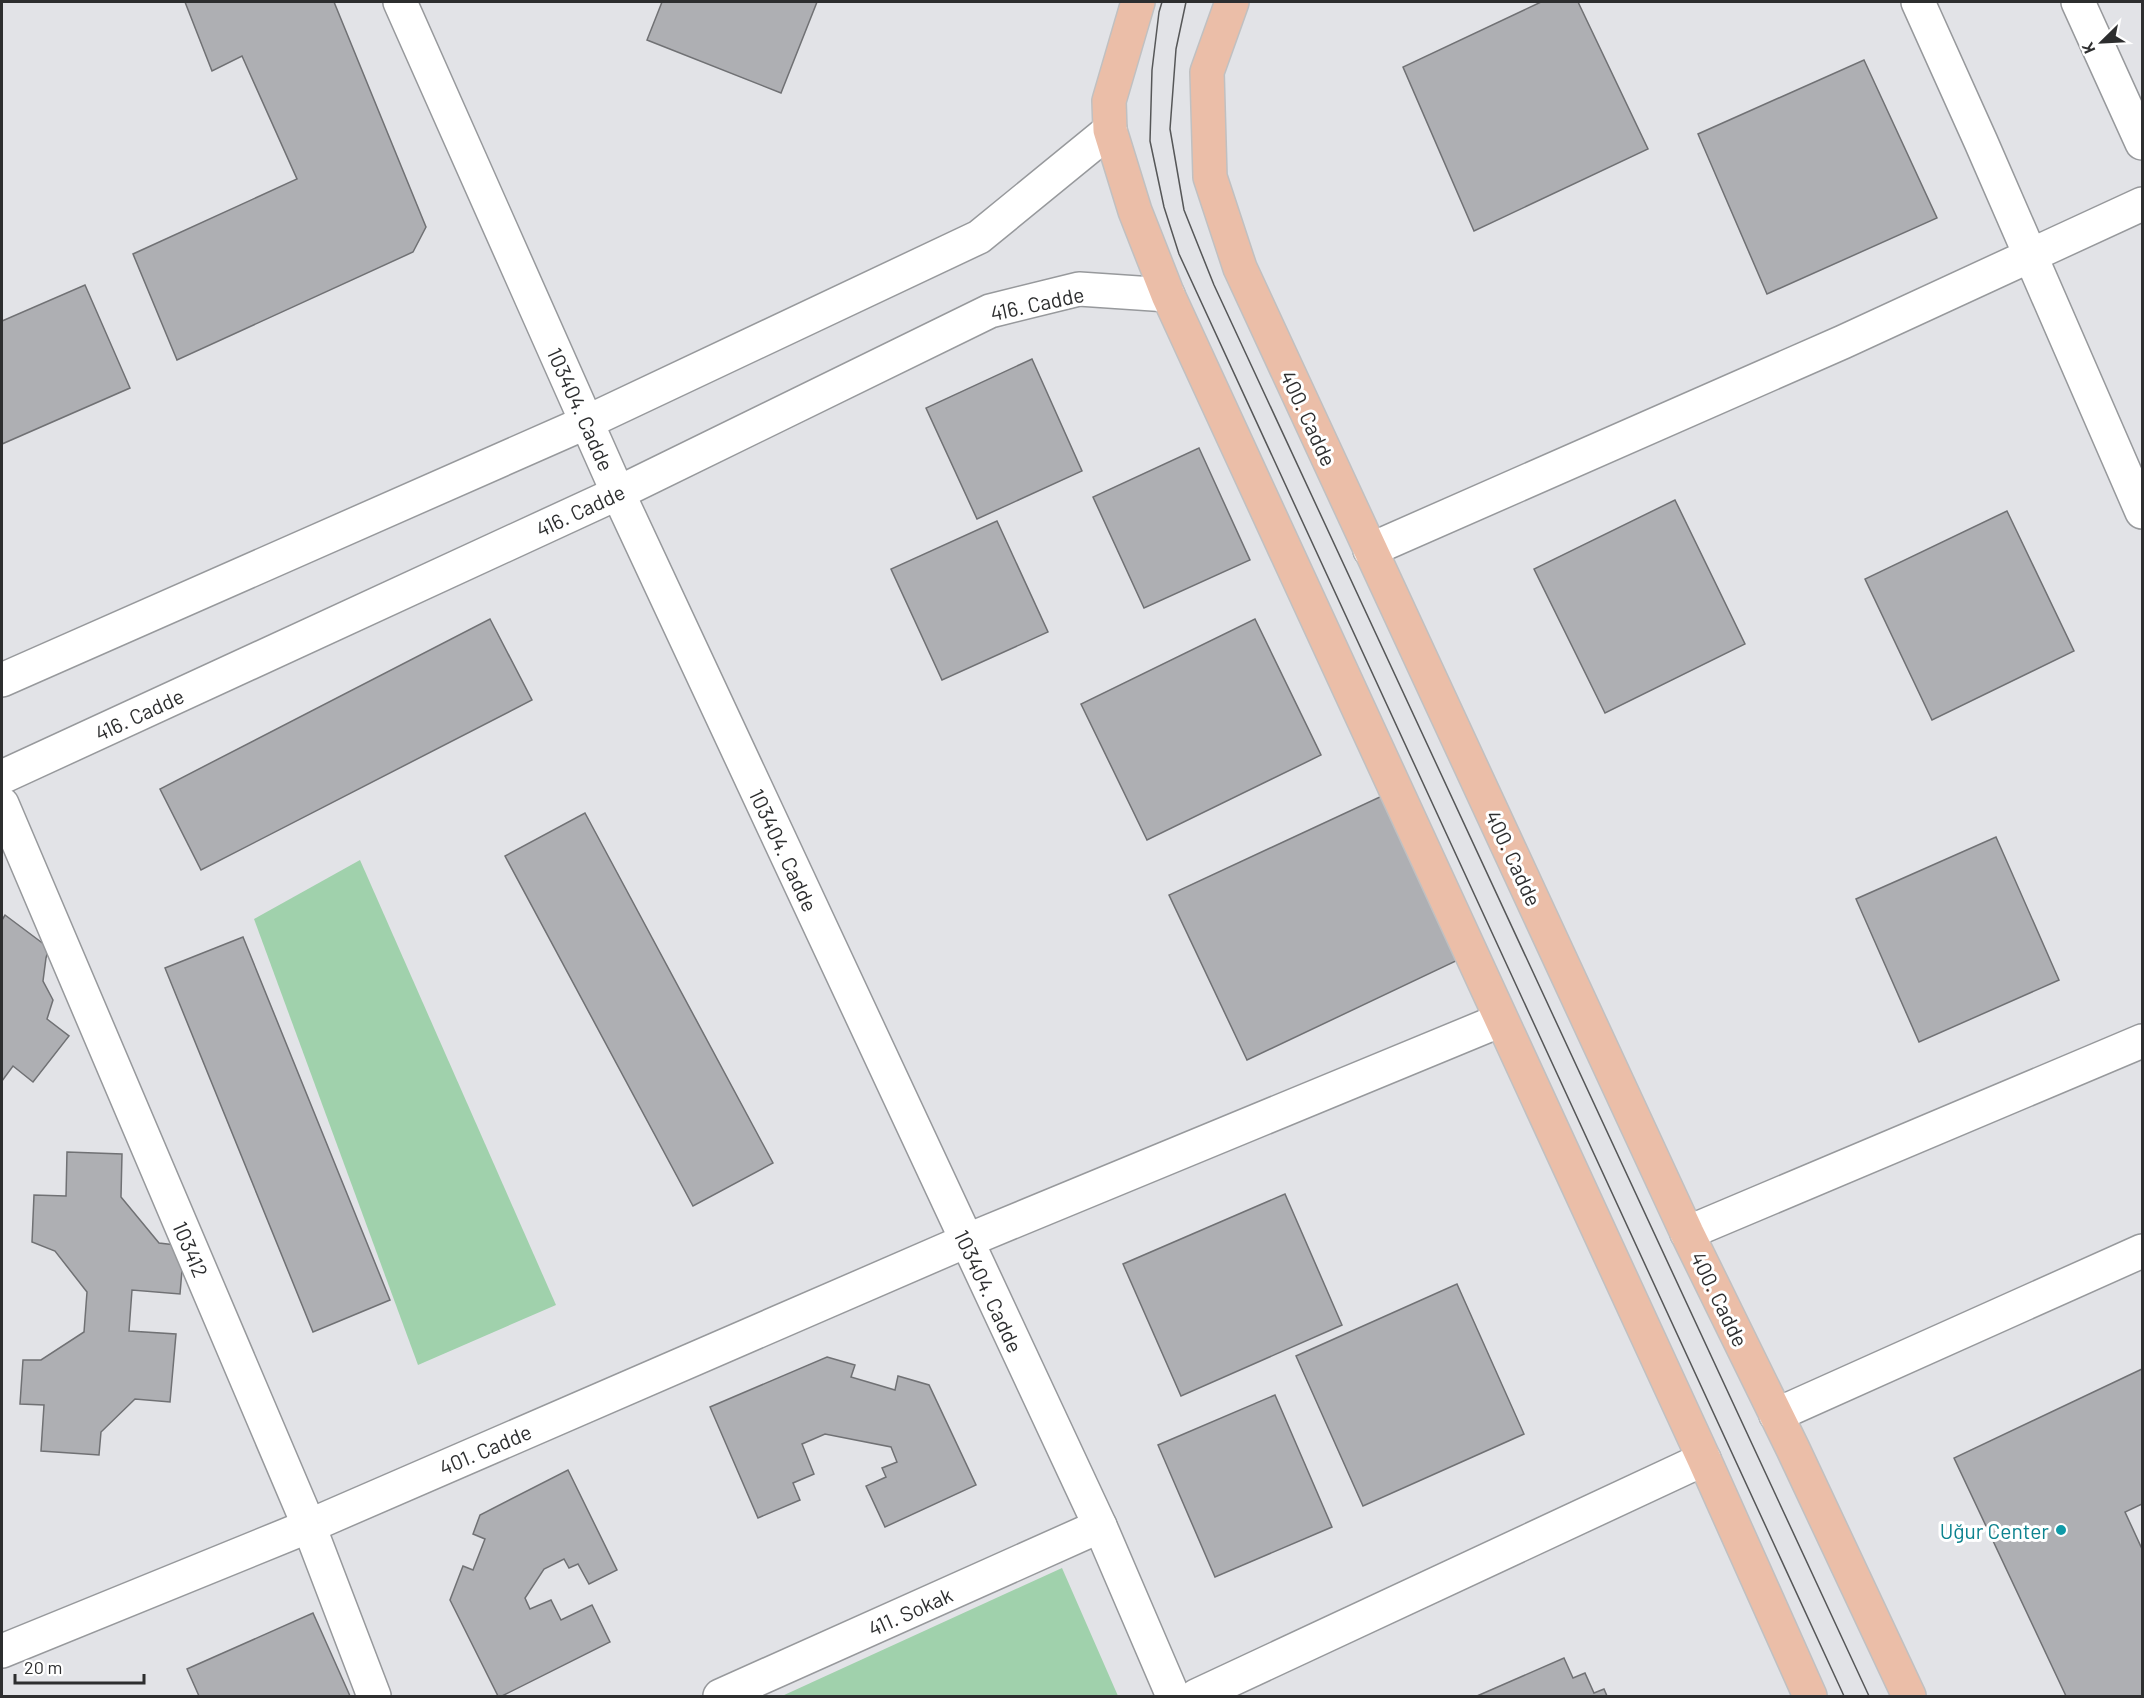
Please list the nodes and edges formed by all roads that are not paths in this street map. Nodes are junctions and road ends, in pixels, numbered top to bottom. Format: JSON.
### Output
{"nodes":[{"id":1,"x":400,"y":2,"type":"edge"},
{"id":2,"x":1138,"y":2,"type":"edge"},
{"id":3,"x":1232,"y":2,"type":"edge"},
{"id":4,"x":1918,"y":2,"type":"edge"},
{"id":5,"x":2078,"y":2,"type":"edge"},
{"id":6,"x":1110,"y":130,"type":"junction"},
{"id":7,"x":2142,"y":143,"type":"edge"},
{"id":8,"x":2142,"y":204,"type":"edge"},
{"id":9,"x":2031,"y":256,"type":"junction"},
{"id":10,"x":1168,"y":295,"type":"junction"},
{"id":11,"x":587,"y":422,"type":"junction"},
{"id":12,"x":618,"y":493,"type":"junction"},
{"id":13,"x":2142,"y":512,"type":"edge"},
{"id":14,"x":1370,"y":550,"type":"junction"},
{"id":15,"x":2,"y":680,"type":"edge"},
{"id":16,"x":2,"y":777,"type":"edge"},
{"id":17,"x":2,"y":804,"type":"edge"},
{"id":18,"x":1501,"y":1020,"type":"junction"},
{"id":19,"x":2142,"y":1041,"type":"edge"},
{"id":20,"x":1687,"y":1233,"type":"junction"},
{"id":21,"x":966,"y":1240,"type":"junction"},
{"id":22,"x":2142,"y":1251,"type":"edge"},
{"id":23,"x":1776,"y":1415,"type":"junction"},
{"id":24,"x":1704,"y":1460,"type":"junction"},
{"id":25,"x":309,"y":1526,"type":"junction"},
{"id":26,"x":1100,"y":1527,"type":"junction"},
{"id":27,"x":2,"y":1651,"type":"edge"},
{"id":28,"x":374,"y":1696,"type":"edge"},
{"id":29,"x":720,"y":1696,"type":"edge"},
{"id":30,"x":1173,"y":1696,"type":"edge"},
{"id":31,"x":1196,"y":1696,"type":"edge"},
{"id":32,"x":1810,"y":1696,"type":"edge"},
{"id":33,"x":1909,"y":1696,"type":"edge"}],
"edges":[{"from":1,"to":11,"type":"street","name":"103404. Cadde"},
{"from":2,"to":6,"type":"main road"},
{"from":3,"to":14,"type":"main road","name":"400. Cadde"},
{"from":4,"to":9,"type":"street"},
{"from":5,"to":7,"type":"street"},
{"from":6,"to":10,"type":"main road"},
{"from":6,"to":11,"type":"street"},
{"from":8,"to":9,"type":"street"},
{"from":9,"to":13,"type":"street"},
{"from":9,"to":14,"type":"street"},
{"from":10,"to":12,"type":"street","name":"416. Cadde"},
{"from":10,"to":18,"type":"main road"},
{"from":11,"to":12,"type":"street","name":"103404. Cadde"},
{"from":11,"to":15,"type":"street"},
{"from":12,"to":16,"type":"street","name":"416. Cadde"},
{"from":12,"to":21,"type":"street","name":"103404. Cadde"},
{"from":14,"to":20,"type":"main road","name":"400. Cadde"},
{"from":17,"to":25,"type":"street","name":"103412"},
{"from":18,"to":21,"type":"street","name":"401. Cadde"},
{"from":18,"to":24,"type":"main road"},
{"from":19,"to":20,"type":"street"},
{"from":20,"to":23,"type":"main road","name":"400. Cadde"},
{"from":21,"to":25,"type":"street","name":"401. Cadde"},
{"from":21,"to":26,"type":"street","name":"103404. Cadde"},
{"from":22,"to":23,"type":"street"},
{"from":23,"to":33,"type":"main road","name":"400. Cadde"},
{"from":24,"to":31,"type":"street"},
{"from":24,"to":32,"type":"main road"},
{"from":25,"to":27,"type":"street","name":"401. Cadde"},
{"from":25,"to":28,"type":"street","name":"103412"},
{"from":26,"to":29,"type":"street","name":"411. Sokak"},
{"from":26,"to":30,"type":"street","name":"103404. Cadde"}]}
